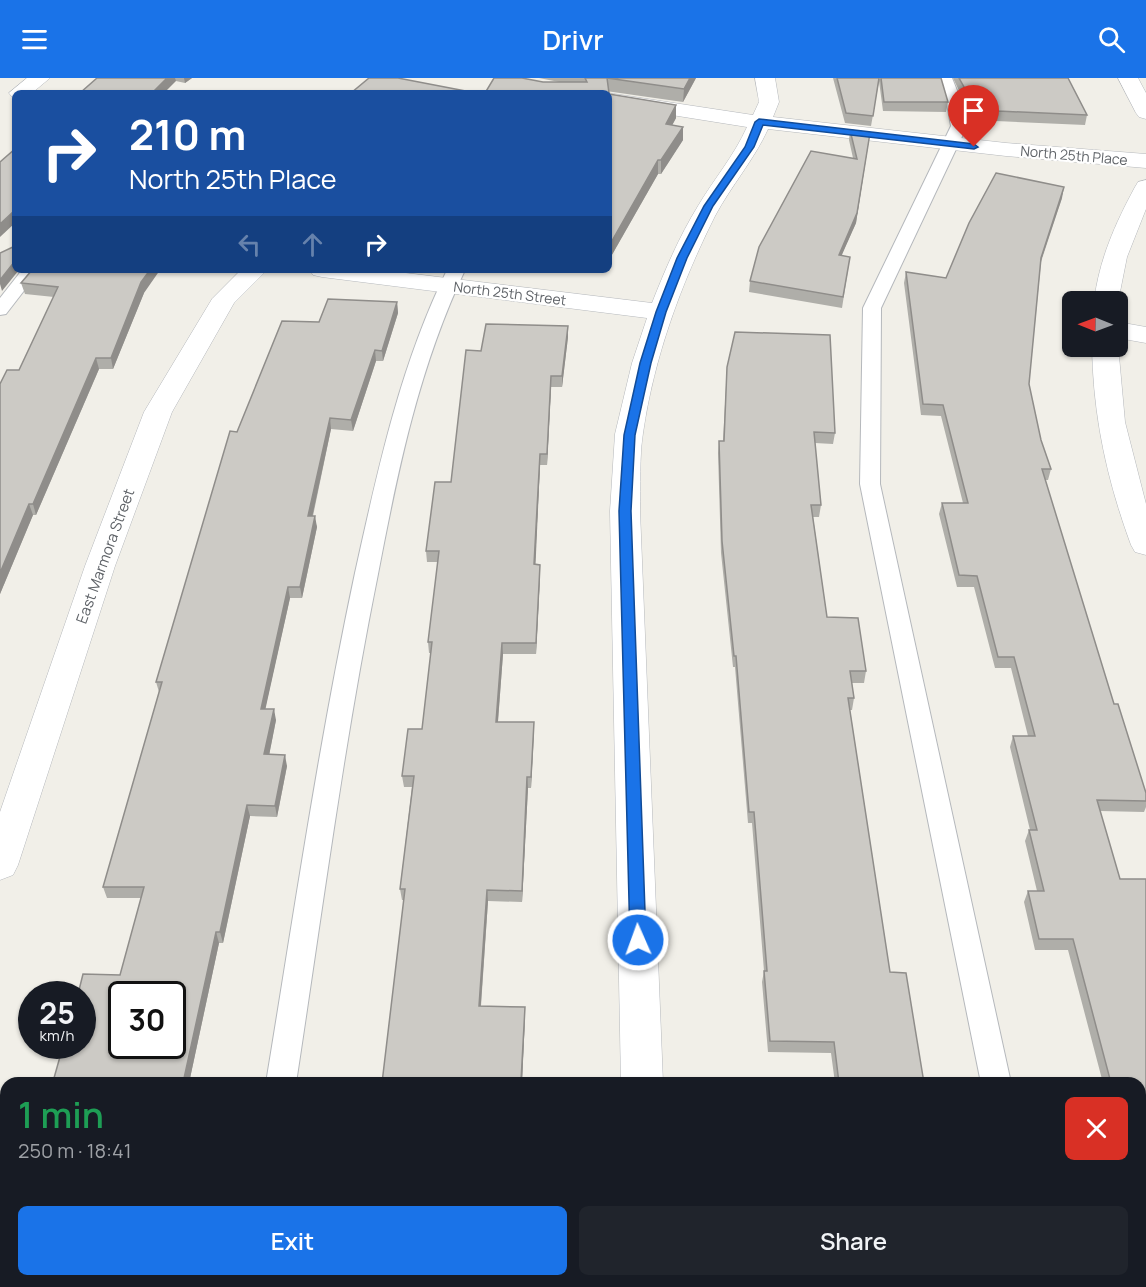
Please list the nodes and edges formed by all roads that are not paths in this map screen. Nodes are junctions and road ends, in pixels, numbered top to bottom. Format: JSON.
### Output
{"nodes":[{"id":1,"x":40,"y":78,"type":"edge"},
{"id":2,"x":765,"y":78,"type":"edge"},
{"id":3,"x":945,"y":78,"type":"edge"},
{"id":4,"x":1128,"y":78,"type":"edge"},
{"id":5,"x":23,"y":90,"type":"edge"},
{"id":6,"x":612,"y":99,"type":"edge"},
{"id":7,"x":1146,"y":113,"type":"edge"},
{"id":8,"x":759,"y":122,"type":"junction"},
{"id":9,"x":952,"y":144,"type":"junction"},
{"id":10,"x":1146,"y":161,"type":"edge"},
{"id":11,"x":1146,"y":187,"type":"edge"},
{"id":12,"x":30,"y":273,"type":"edge"},
{"id":13,"x":252,"y":273,"type":"edge"},
{"id":14,"x":378,"y":273,"type":"edge"},
{"id":15,"x":452,"y":277,"type":"edge"},
{"id":16,"x":1108,"y":291,"type":"edge"},
{"id":17,"x":0,"y":310,"type":"edge"},
{"id":18,"x":661,"y":312,"type":"junction"},
{"id":19,"x":1128,"y":332,"type":"edge"},
{"id":20,"x":1146,"y":335,"type":"edge"},
{"id":21,"x":1105,"y":357,"type":"edge"},
{"id":22,"x":1146,"y":545,"type":"edge"},
{"id":23,"x":0,"y":865,"type":"edge"},
{"id":24,"x":282,"y":1077,"type":"edge"},
{"id":25,"x":642,"y":1077,"type":"edge"},
{"id":26,"x":995,"y":1077,"type":"edge"}],
"edges":[{"from":1,"to":5,"type":"street"},
{"from":2,"to":8,"type":"street"},
{"from":3,"to":9,"type":"lane"},
{"from":4,"to":7,"type":"street"},
{"from":6,"to":8,"type":"street","name":"North 25th Place"},
{"from":8,"to":9,"type":"street","name":"North 25th Place"},
{"from":8,"to":18,"type":"street"},
{"from":9,"to":10,"type":"street","name":"North 25th Place"},
{"from":9,"to":26,"type":"lane"},
{"from":11,"to":16,"type":"street"},
{"from":12,"to":17,"type":"lane"},
{"from":13,"to":23,"type":"street","name":"East Marmora Street"},
{"from":14,"to":15,"type":"street","name":"North 25th Street"},
{"from":15,"to":18,"type":"street","name":"North 25th Street"},
{"from":15,"to":24,"type":"lane"},
{"from":18,"to":25,"type":"street"},
{"from":19,"to":20,"type":"street"},
{"from":21,"to":22,"type":"street"}]}
